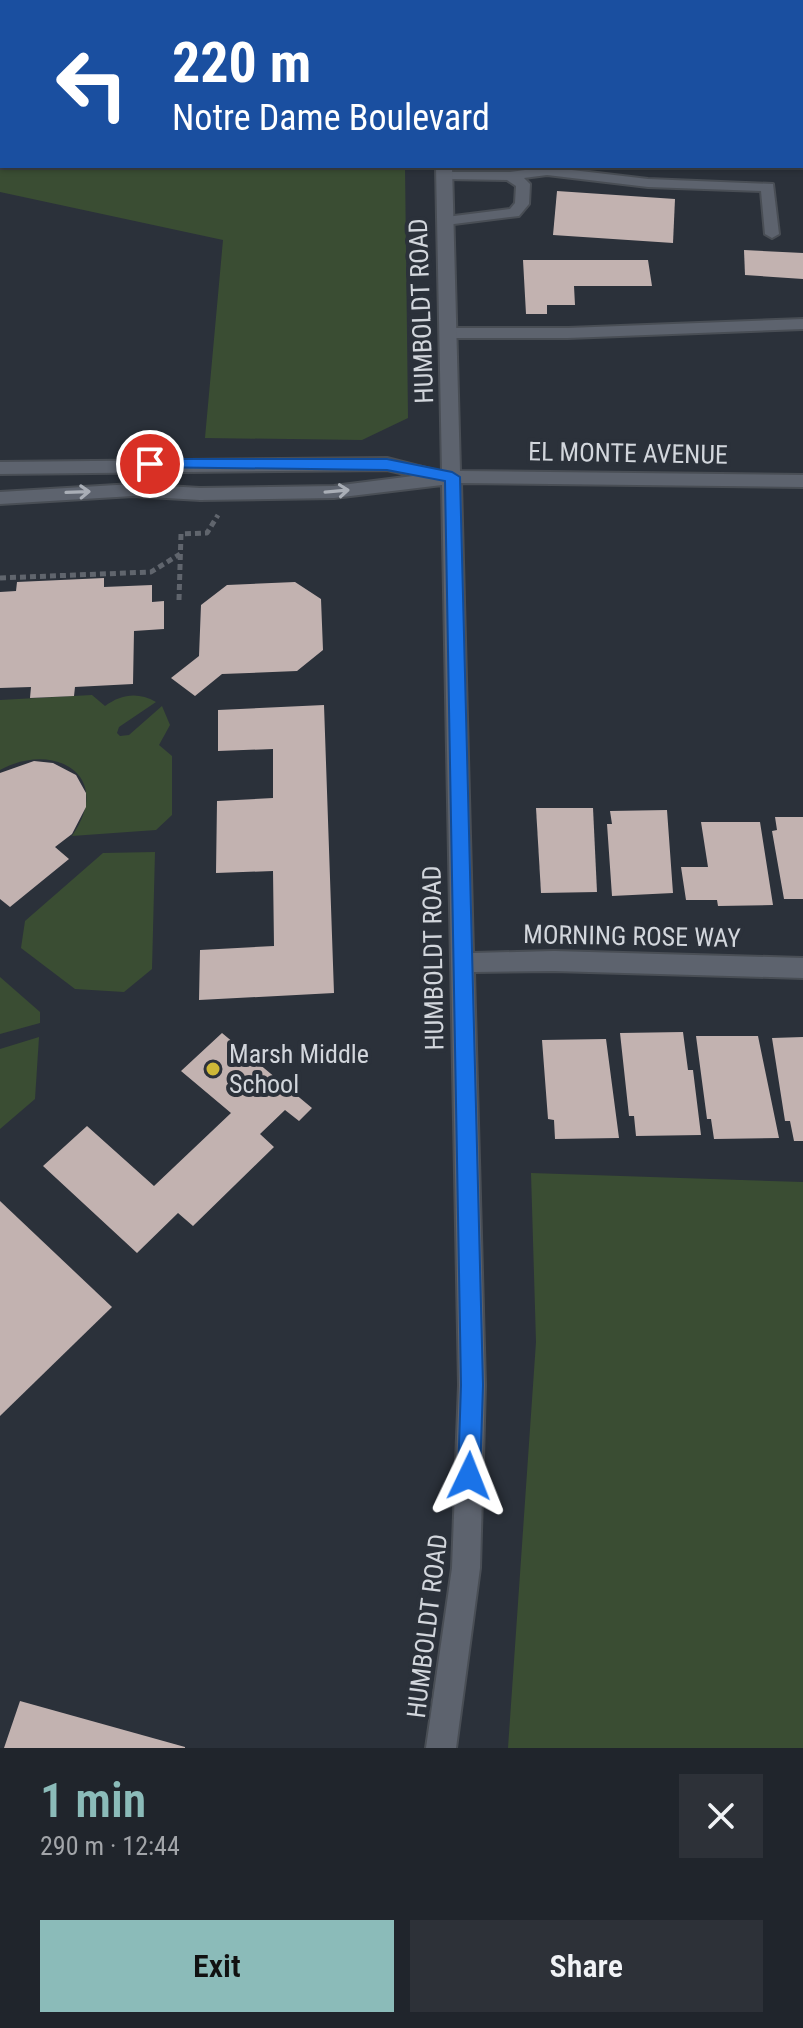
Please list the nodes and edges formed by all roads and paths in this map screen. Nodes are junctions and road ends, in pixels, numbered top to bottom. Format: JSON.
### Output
{"nodes":[{"id":1,"x":445,"y":170,"type":"edge"},
{"id":2,"x":510,"y":176,"type":"junction"},
{"id":3,"x":446,"y":221,"type":"junction"},
{"id":4,"x":772,"y":234,"type":"dead end"},
{"id":5,"x":803,"y":324,"type":"edge"},
{"id":6,"x":451,"y":333,"type":"junction"},
{"id":7,"x":0,"y":468,"type":"edge"},
{"id":8,"x":452,"y":477,"type":"junction"},
{"id":9,"x":803,"y":481,"type":"edge"},
{"id":10,"x":0,"y":498,"type":"edge"},
{"id":11,"x":218,"y":514,"type":"dead end"},
{"id":12,"x":180,"y":554,"type":"junction"},
{"id":13,"x":0,"y":578,"type":"edge"},
{"id":14,"x":179,"y":600,"type":"dead end"},
{"id":15,"x":460,"y":963,"type":"junction"},
{"id":16,"x":803,"y":968,"type":"edge"},
{"id":17,"x":441,"y":1748,"type":"edge"}],
"edges":[{"from":1,"to":2,"type":"lane"},
{"from":1,"to":3,"type":"street","name":"HUMBOLDT ROAD"},
{"from":2,"to":3,"type":"lane"},
{"from":2,"to":4,"type":"lane"},
{"from":3,"to":6,"type":"street","name":"HUMBOLDT ROAD"},
{"from":5,"to":6,"type":"lane"},
{"from":6,"to":8,"type":"street","name":"HUMBOLDT ROAD"},
{"from":7,"to":8,"type":"street"},
{"from":8,"to":9,"type":"street","name":"EL MONTE AVENUE"},
{"from":10,"to":8,"type":"street","one_way":true},
{"from":8,"to":15,"type":"street","name":"HUMBOLDT ROAD"},
{"from":11,"to":12,"type":"path"},
{"from":12,"to":13,"type":"path"},
{"from":12,"to":14,"type":"path"},
{"from":15,"to":16,"type":"street","name":"MORNING ROSE WAY"},
{"from":15,"to":17,"type":"street","name":"HUMBOLDT ROAD"}]}
